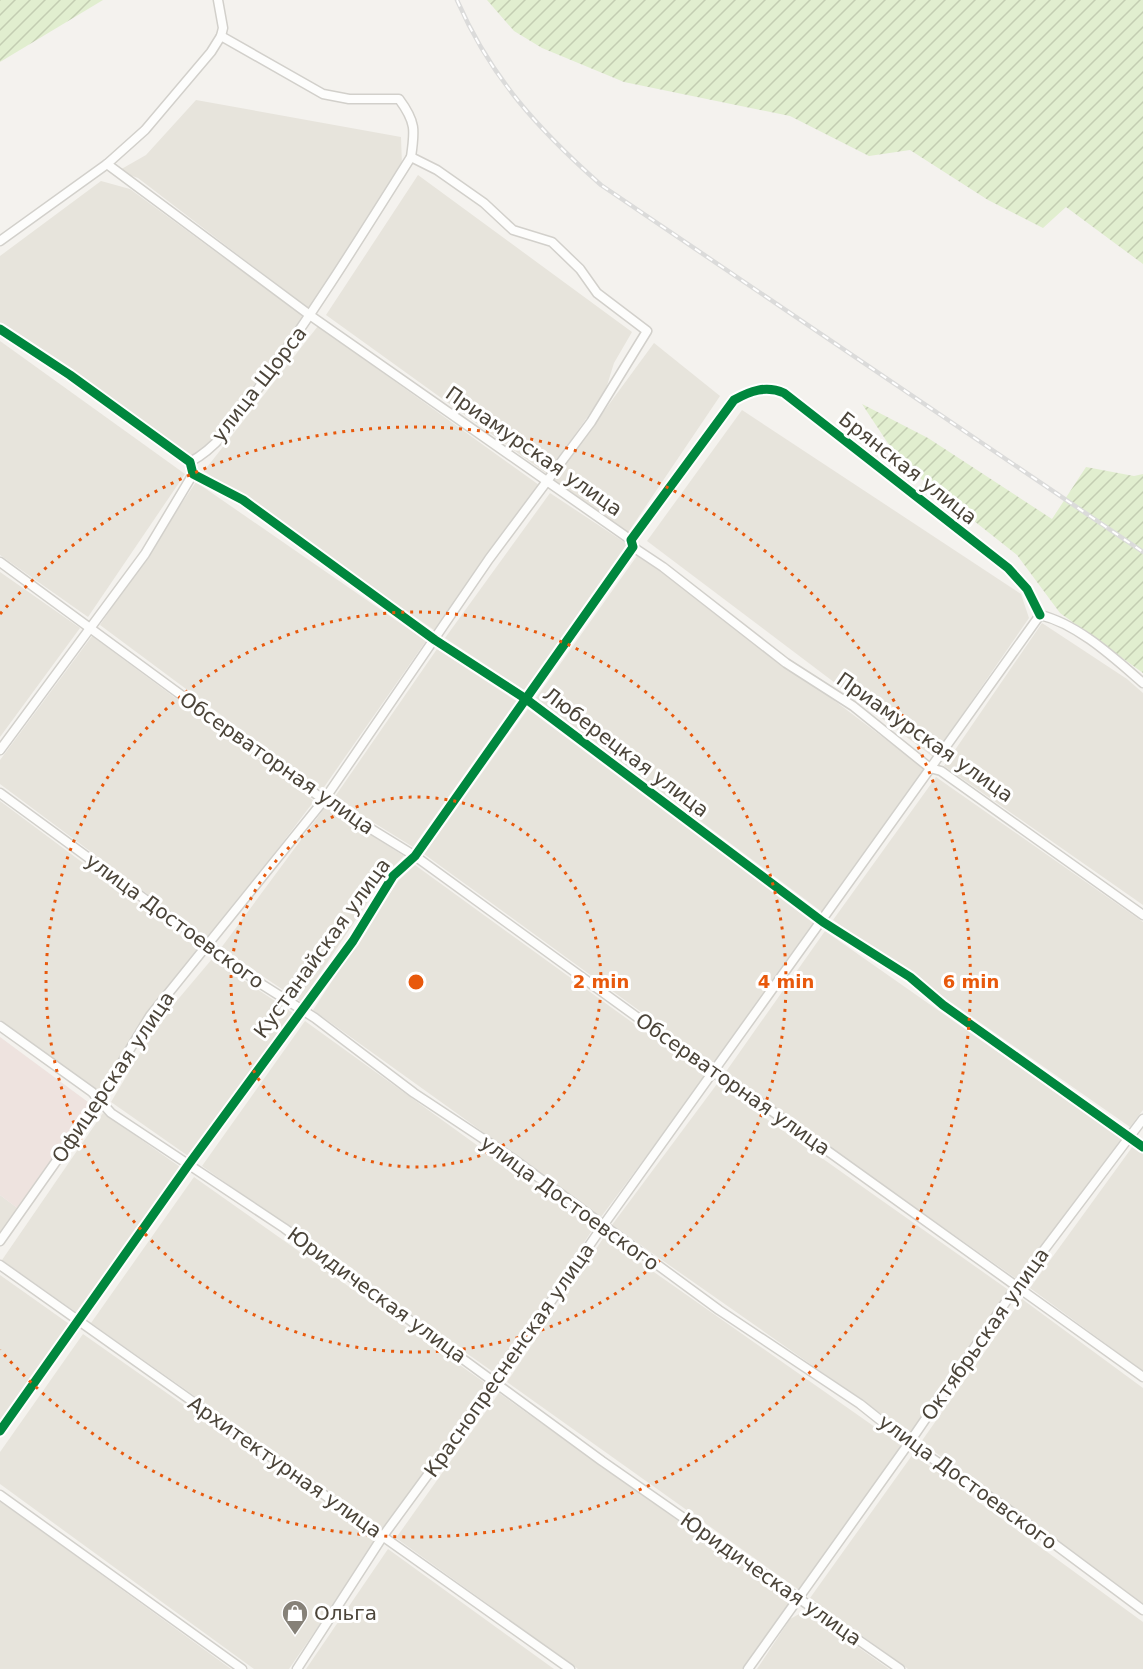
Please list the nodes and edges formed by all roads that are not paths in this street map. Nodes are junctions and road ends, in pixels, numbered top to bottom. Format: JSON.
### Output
{"nodes":[{"id":1,"x":218,"y":0,"type":"edge"},
{"id":2,"x":221,"y":36,"type":"junction"},
{"id":3,"x":411,"y":157,"type":"junction"},
{"id":4,"x":107,"y":164,"type":"junction"},
{"id":5,"x":0,"y":241,"type":"edge"},
{"id":6,"x":311,"y":316,"type":"junction"},
{"id":7,"x":0,"y":329,"type":"edge"},
{"id":8,"x":734,"y":400,"type":"joint"},
{"id":9,"x":190,"y":462,"type":"junction"},
{"id":10,"x":193,"y":474,"type":"junction"},
{"id":11,"x":545,"y":481,"type":"junction"},
{"id":12,"x":632,"y":544,"type":"junction"},
{"id":13,"x":0,"y":562,"type":"edge"},
{"id":14,"x":1040,"y":615,"type":"junction"},
{"id":15,"x":89,"y":628,"type":"junction"},
{"id":16,"x":435,"y":640,"type":"junction"},
{"id":17,"x":1143,"y":683,"type":"edge"},
{"id":18,"x":526,"y":699,"type":"junction"},
{"id":19,"x":0,"y":750,"type":"edge"},
{"id":20,"x":930,"y":768,"type":"junction"},
{"id":21,"x":0,"y":793,"type":"edge"},
{"id":22,"x":324,"y":800,"type":"junction"},
{"id":23,"x":415,"y":856,"type":"junction"},
{"id":24,"x":1143,"y":915,"type":"edge"},
{"id":25,"x":823,"y":922,"type":"junction"},
{"id":26,"x":209,"y":944,"type":"junction"},
{"id":27,"x":300,"y":1010,"type":"junction"},
{"id":28,"x":0,"y":1026,"type":"edge"},
{"id":29,"x":714,"y":1073,"type":"junction"},
{"id":30,"x":98,"y":1102,"type":"junction"},
{"id":31,"x":1143,"y":1119,"type":"edge"},
{"id":32,"x":1130,"y":1138,"type":"junction"},
{"id":33,"x":1143,"y":1147,"type":"edge"},
{"id":34,"x":189,"y":1164,"type":"junction"},
{"id":35,"x":602,"y":1227,"type":"junction"},
{"id":36,"x":0,"y":1241,"type":"edge"},
{"id":37,"x":0,"y":1265,"type":"edge"},
{"id":38,"x":1016,"y":1287,"type":"junction"},
{"id":39,"x":79,"y":1320,"type":"junction"},
{"id":40,"x":1143,"y":1377,"type":"edge"},
{"id":41,"x":495,"y":1383,"type":"junction"},
{"id":42,"x":0,"y":1431,"type":"edge"},
{"id":43,"x":909,"y":1443,"type":"junction"},
{"id":44,"x":0,"y":1495,"type":"edge"},
{"id":45,"x":383,"y":1536,"type":"junction"},
{"id":46,"x":797,"y":1599,"type":"junction"},
{"id":47,"x":1143,"y":1610,"type":"edge"},
{"id":48,"x":242,"y":1669,"type":"edge"},
{"id":49,"x":297,"y":1669,"type":"edge"},
{"id":50,"x":570,"y":1669,"type":"edge"},
{"id":51,"x":748,"y":1669,"type":"edge"},
{"id":52,"x":900,"y":1669,"type":"edge"}],
"edges":[{"from":1,"to":2,"type":"street"},
{"from":2,"to":3,"type":"street"},
{"from":2,"to":4,"type":"street"},
{"from":3,"to":6,"type":"street","name":"улица Щорса"},
{"from":3,"to":11,"type":"street","name":"Офицерская улица"},
{"from":4,"to":5,"type":"street"},
{"from":4,"to":6,"type":"street","name":"Приамурская улица"},
{"from":6,"to":9,"type":"street","name":"улица Щорса"},
{"from":6,"to":11,"type":"street","name":"Приамурская улица"},
{"from":7,"to":9,"type":"street"},
{"from":8,"to":12,"type":"street","name":"Кустанайская улица"},
{"from":8,"to":14,"type":"street","name":"Брянская улица"},
{"from":9,"to":10,"type":"street"},
{"from":10,"to":15,"type":"street"},
{"from":10,"to":16,"type":"street","name":"Люберецкая улица"},
{"from":11,"to":12,"type":"street","name":"Приамурская улица"},
{"from":11,"to":16,"type":"street","name":"Офицерская улица"},
{"from":12,"to":18,"type":"street","name":"Кустанайская улица"},
{"from":12,"to":20,"type":"street","name":"Приамурская улица"},
{"from":13,"to":15,"type":"street","name":"Обсерваторная улица"},
{"from":14,"to":17,"type":"street"},
{"from":14,"to":20,"type":"street","name":"Краснопресненская улица"},
{"from":15,"to":19,"type":"street"},
{"from":15,"to":22,"type":"street","name":"Обсерваторная улица"},
{"from":16,"to":18,"type":"street","name":"Люберецкая улица"},
{"from":16,"to":22,"type":"street","name":"Офицерская улица"},
{"from":18,"to":23,"type":"street","name":"Кустанайская улица"},
{"from":18,"to":25,"type":"street","name":"Люберецкая улица"},
{"from":20,"to":24,"type":"street","name":"Приамурская улица"},
{"from":20,"to":25,"type":"street","name":"Краснопресненская улица"},
{"from":21,"to":26,"type":"street","name":"улица Достоевского"},
{"from":22,"to":23,"type":"street","name":"Обсерваторная улица"},
{"from":22,"to":26,"type":"street","name":"Офицерская улица"},
{"from":23,"to":27,"type":"street","name":"Кустанайская улица"},
{"from":23,"to":29,"type":"street","name":"Обсерваторная улица"},
{"from":25,"to":29,"type":"street","name":"Краснопресненская улица"},
{"from":25,"to":32,"type":"street","name":"Люберецкая улица"},
{"from":26,"to":27,"type":"street","name":"улица Достоевского"},
{"from":26,"to":30,"type":"street","name":"Офицерская улица"},
{"from":27,"to":34,"type":"street","name":"Кустанайская улица"},
{"from":27,"to":35,"type":"street","name":"улица Достоевского"},
{"from":28,"to":30,"type":"street","name":"Юридическая улица"},
{"from":29,"to":35,"type":"street","name":"Краснопресненская улица"},
{"from":29,"to":38,"type":"street","name":"Обсерваторная улица"},
{"from":30,"to":34,"type":"street","name":"Юридическая улица"},
{"from":30,"to":36,"type":"street","name":"Офицерская улица"},
{"from":31,"to":32,"type":"street","name":"Октябрьская улица"},
{"from":32,"to":33,"type":"street","name":"Люберецкая улица"},
{"from":32,"to":38,"type":"street","name":"Октябрьская улица"},
{"from":34,"to":39,"type":"street","name":"Кустанайская улица"},
{"from":34,"to":41,"type":"street","name":"Юридическая улица"},
{"from":35,"to":41,"type":"street","name":"Краснопресненская улица"},
{"from":35,"to":43,"type":"street","name":"улица Достоевского"},
{"from":37,"to":39,"type":"street","name":"Архитектурная улица"},
{"from":38,"to":40,"type":"street","name":"Обсерваторная улица"},
{"from":38,"to":43,"type":"street","name":"Октябрьская улица"},
{"from":39,"to":42,"type":"street","name":"Кустанайская улица"},
{"from":39,"to":45,"type":"street","name":"Архитектурная улица"},
{"from":41,"to":45,"type":"street","name":"Краснопресненская улица"},
{"from":41,"to":46,"type":"street","name":"Юридическая улица"},
{"from":43,"to":46,"type":"street","name":"Октябрьская улица"},
{"from":43,"to":47,"type":"street","name":"улица Достоевского"},
{"from":44,"to":48,"type":"street"},
{"from":45,"to":49,"type":"street","name":"Краснопресненская улица"},
{"from":45,"to":50,"type":"street","name":"Архитектурная улица"},
{"from":46,"to":51,"type":"street","name":"Октябрьская улица"},
{"from":46,"to":52,"type":"street","name":"Юридическая улица"}]}
